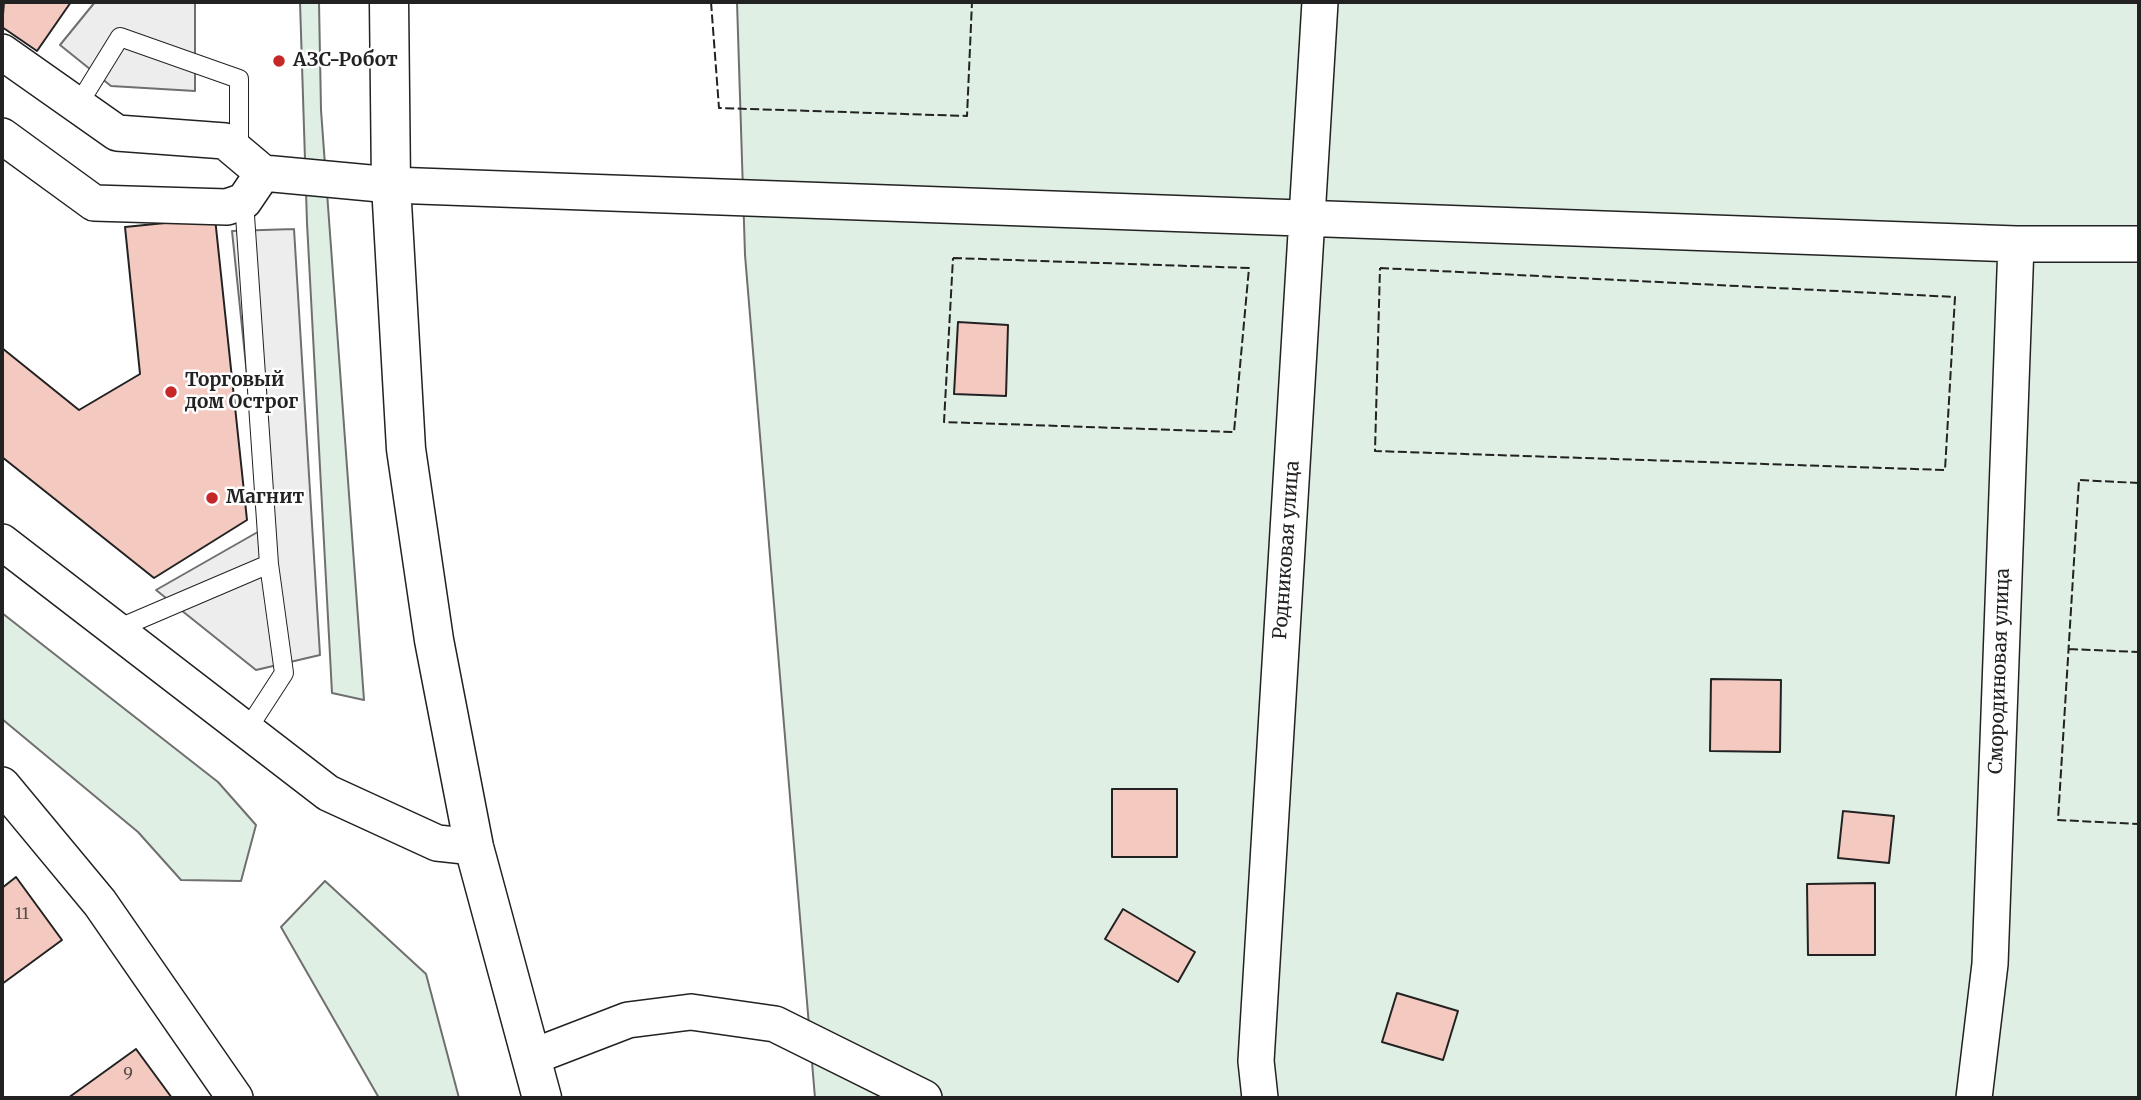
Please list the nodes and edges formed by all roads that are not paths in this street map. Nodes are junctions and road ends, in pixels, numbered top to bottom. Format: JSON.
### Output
{"nodes":[{"id":1,"x":389,"y":2,"type":"edge"},
{"id":2,"x":1320,"y":2,"type":"edge"},
{"id":3,"x":2,"y":52,"type":"edge"},
{"id":4,"x":78,"y":106,"type":"junction"},
{"id":5,"x":2,"y":136,"type":"edge"},
{"id":6,"x":249,"y":175,"type":"junction"},
{"id":7,"x":391,"y":185,"type":"junction"},
{"id":8,"x":1308,"y":218,"type":"junction"},
{"id":9,"x":2016,"y":244,"type":"junction"},
{"id":10,"x":2139,"y":244,"type":"edge"},
{"id":11,"x":2,"y":542,"type":"edge"},
{"id":12,"x":269,"y":564,"type":"junction"},
{"id":13,"x":117,"y":629,"type":"junction"},
{"id":14,"x":247,"y":730,"type":"junction"},
{"id":15,"x":2,"y":785,"type":"edge"},
{"id":16,"x":474,"y":847,"type":"junction"},
{"id":17,"x":532,"y":1057,"type":"junction"},
{"id":18,"x":235,"y":1098,"type":"edge"},
{"id":19,"x":542,"y":1098,"type":"edge"},
{"id":20,"x":924,"y":1098,"type":"edge"},
{"id":21,"x":1260,"y":1098,"type":"edge"},
{"id":22,"x":1973,"y":1098,"type":"edge"}],
"edges":[{"from":1,"to":7,"type":"street"},
{"from":2,"to":8,"type":"street","name":"Родниковая улица"},
{"from":3,"to":4,"type":"street"},
{"from":4,"to":6,"type":"street"},
{"from":4,"to":6,"type":"lane"},
{"from":5,"to":6,"type":"street"},
{"from":6,"to":7,"type":"street"},
{"from":6,"to":12,"type":"lane"},
{"from":7,"to":8,"type":"street"},
{"from":7,"to":16,"type":"street"},
{"from":8,"to":9,"type":"street"},
{"from":8,"to":21,"type":"street","name":"Родниковая улица"},
{"from":9,"to":10,"type":"street"},
{"from":9,"to":22,"type":"street","name":"Смородиновая улица"},
{"from":11,"to":13,"type":"street"},
{"from":12,"to":13,"type":"lane"},
{"from":12,"to":14,"type":"lane"},
{"from":13,"to":14,"type":"street"},
{"from":14,"to":16,"type":"street"},
{"from":15,"to":18,"type":"street"},
{"from":16,"to":17,"type":"street"},
{"from":17,"to":19,"type":"street"},
{"from":17,"to":20,"type":"street"}]}
